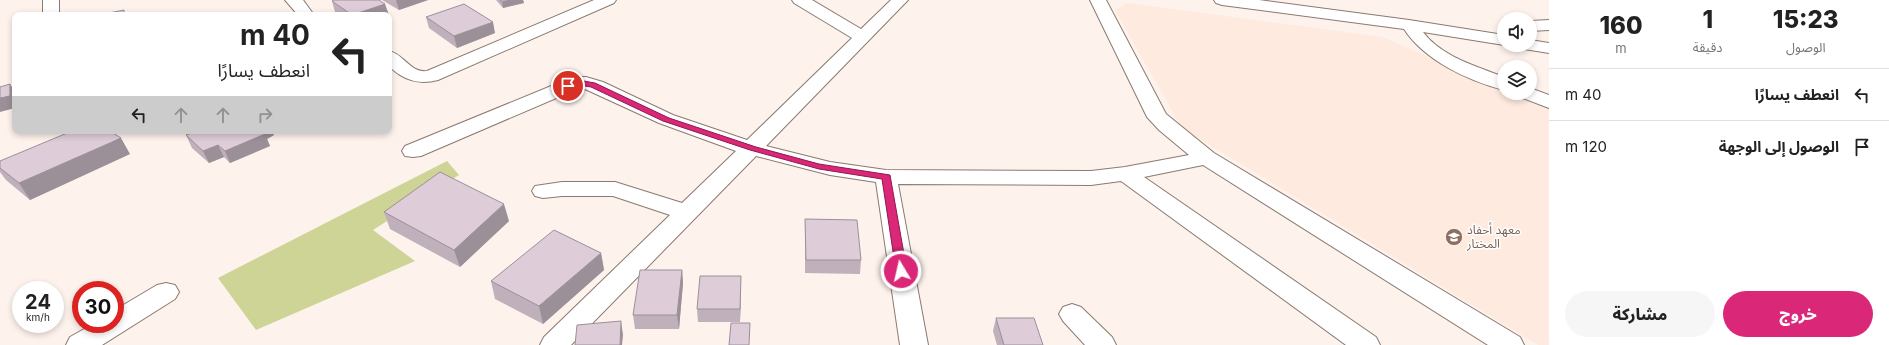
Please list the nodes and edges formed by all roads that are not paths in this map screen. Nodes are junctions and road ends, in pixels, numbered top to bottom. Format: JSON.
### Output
{"nodes":[{"id":1,"x":50,"y":0,"type":"edge"},
{"id":2,"x":293,"y":0,"type":"edge"},
{"id":3,"x":608,"y":0,"type":"edge"},
{"id":4,"x":800,"y":0,"type":"edge"},
{"id":5,"x":900,"y":0,"type":"edge"},
{"id":6,"x":1098,"y":0,"type":"edge"},
{"id":7,"x":1222,"y":0,"type":"edge"},
{"id":8,"x":52,"y":12,"type":"edge"},
{"id":9,"x":304,"y":12,"type":"edge"},
{"id":10,"x":1549,"y":24,"type":"edge"},
{"id":11,"x":1409,"y":25,"type":"junction"},
{"id":12,"x":1537,"y":25,"type":"edge"},
{"id":13,"x":1497,"y":36,"type":"edge"},
{"id":14,"x":863,"y":37,"type":"junction"},
{"id":15,"x":1537,"y":46,"type":"edge"},
{"id":16,"x":1549,"y":48,"type":"edge"},
{"id":17,"x":392,"y":59,"type":"edge"},
{"id":18,"x":1497,"y":81,"type":"edge"},
{"id":19,"x":1537,"y":97,"type":"edge"},
{"id":20,"x":1549,"y":102,"type":"edge"},
{"id":21,"x":753,"y":148,"type":"junction"},
{"id":22,"x":413,"y":151,"type":"dead end"},
{"id":23,"x":1206,"y":158,"type":"junction"},
{"id":24,"x":1125,"y":174,"type":"junction"},
{"id":25,"x":886,"y":177,"type":"junction"},
{"id":26,"x":543,"y":191,"type":"dead end"},
{"id":27,"x":688,"y":213,"type":"junction"},
{"id":28,"x":166,"y":292,"type":"dead end"},
{"id":29,"x":1072,"y":314,"type":"dead end"},
{"id":30,"x":124,"y":318,"type":"edge"},
{"id":31,"x":99,"y":333,"type":"edge"},
{"id":32,"x":80,"y":345,"type":"edge"},
{"id":33,"x":554,"y":345,"type":"edge"},
{"id":34,"x":914,"y":345,"type":"edge"},
{"id":35,"x":1102,"y":345,"type":"edge"},
{"id":36,"x":1366,"y":345,"type":"edge"},
{"id":37,"x":1510,"y":345,"type":"edge"}],
"edges":[{"from":1,"to":8,"type":"street"},
{"from":2,"to":9,"type":"street"},
{"from":3,"to":17,"type":"street"},
{"from":4,"to":14,"type":"street"},
{"from":5,"to":14,"type":"street"},
{"from":6,"to":23,"type":"street"},
{"from":7,"to":11,"type":"street"},
{"from":10,"to":12,"type":"street"},
{"from":11,"to":13,"type":"street"},
{"from":11,"to":18,"type":"street"},
{"from":14,"to":21,"type":"street"},
{"from":15,"to":16,"type":"street"},
{"from":19,"to":20,"type":"street"},
{"from":21,"to":22,"type":"street"},
{"from":21,"to":25,"type":"street"},
{"from":21,"to":27,"type":"street"},
{"from":23,"to":24,"type":"street"},
{"from":23,"to":37,"type":"street"},
{"from":24,"to":25,"type":"street"},
{"from":24,"to":36,"type":"street"},
{"from":25,"to":34,"type":"street"},
{"from":26,"to":27,"type":"street"},
{"from":27,"to":33,"type":"street"},
{"from":28,"to":30,"type":"street"},
{"from":29,"to":35,"type":"street"},
{"from":31,"to":32,"type":"street"}]}
